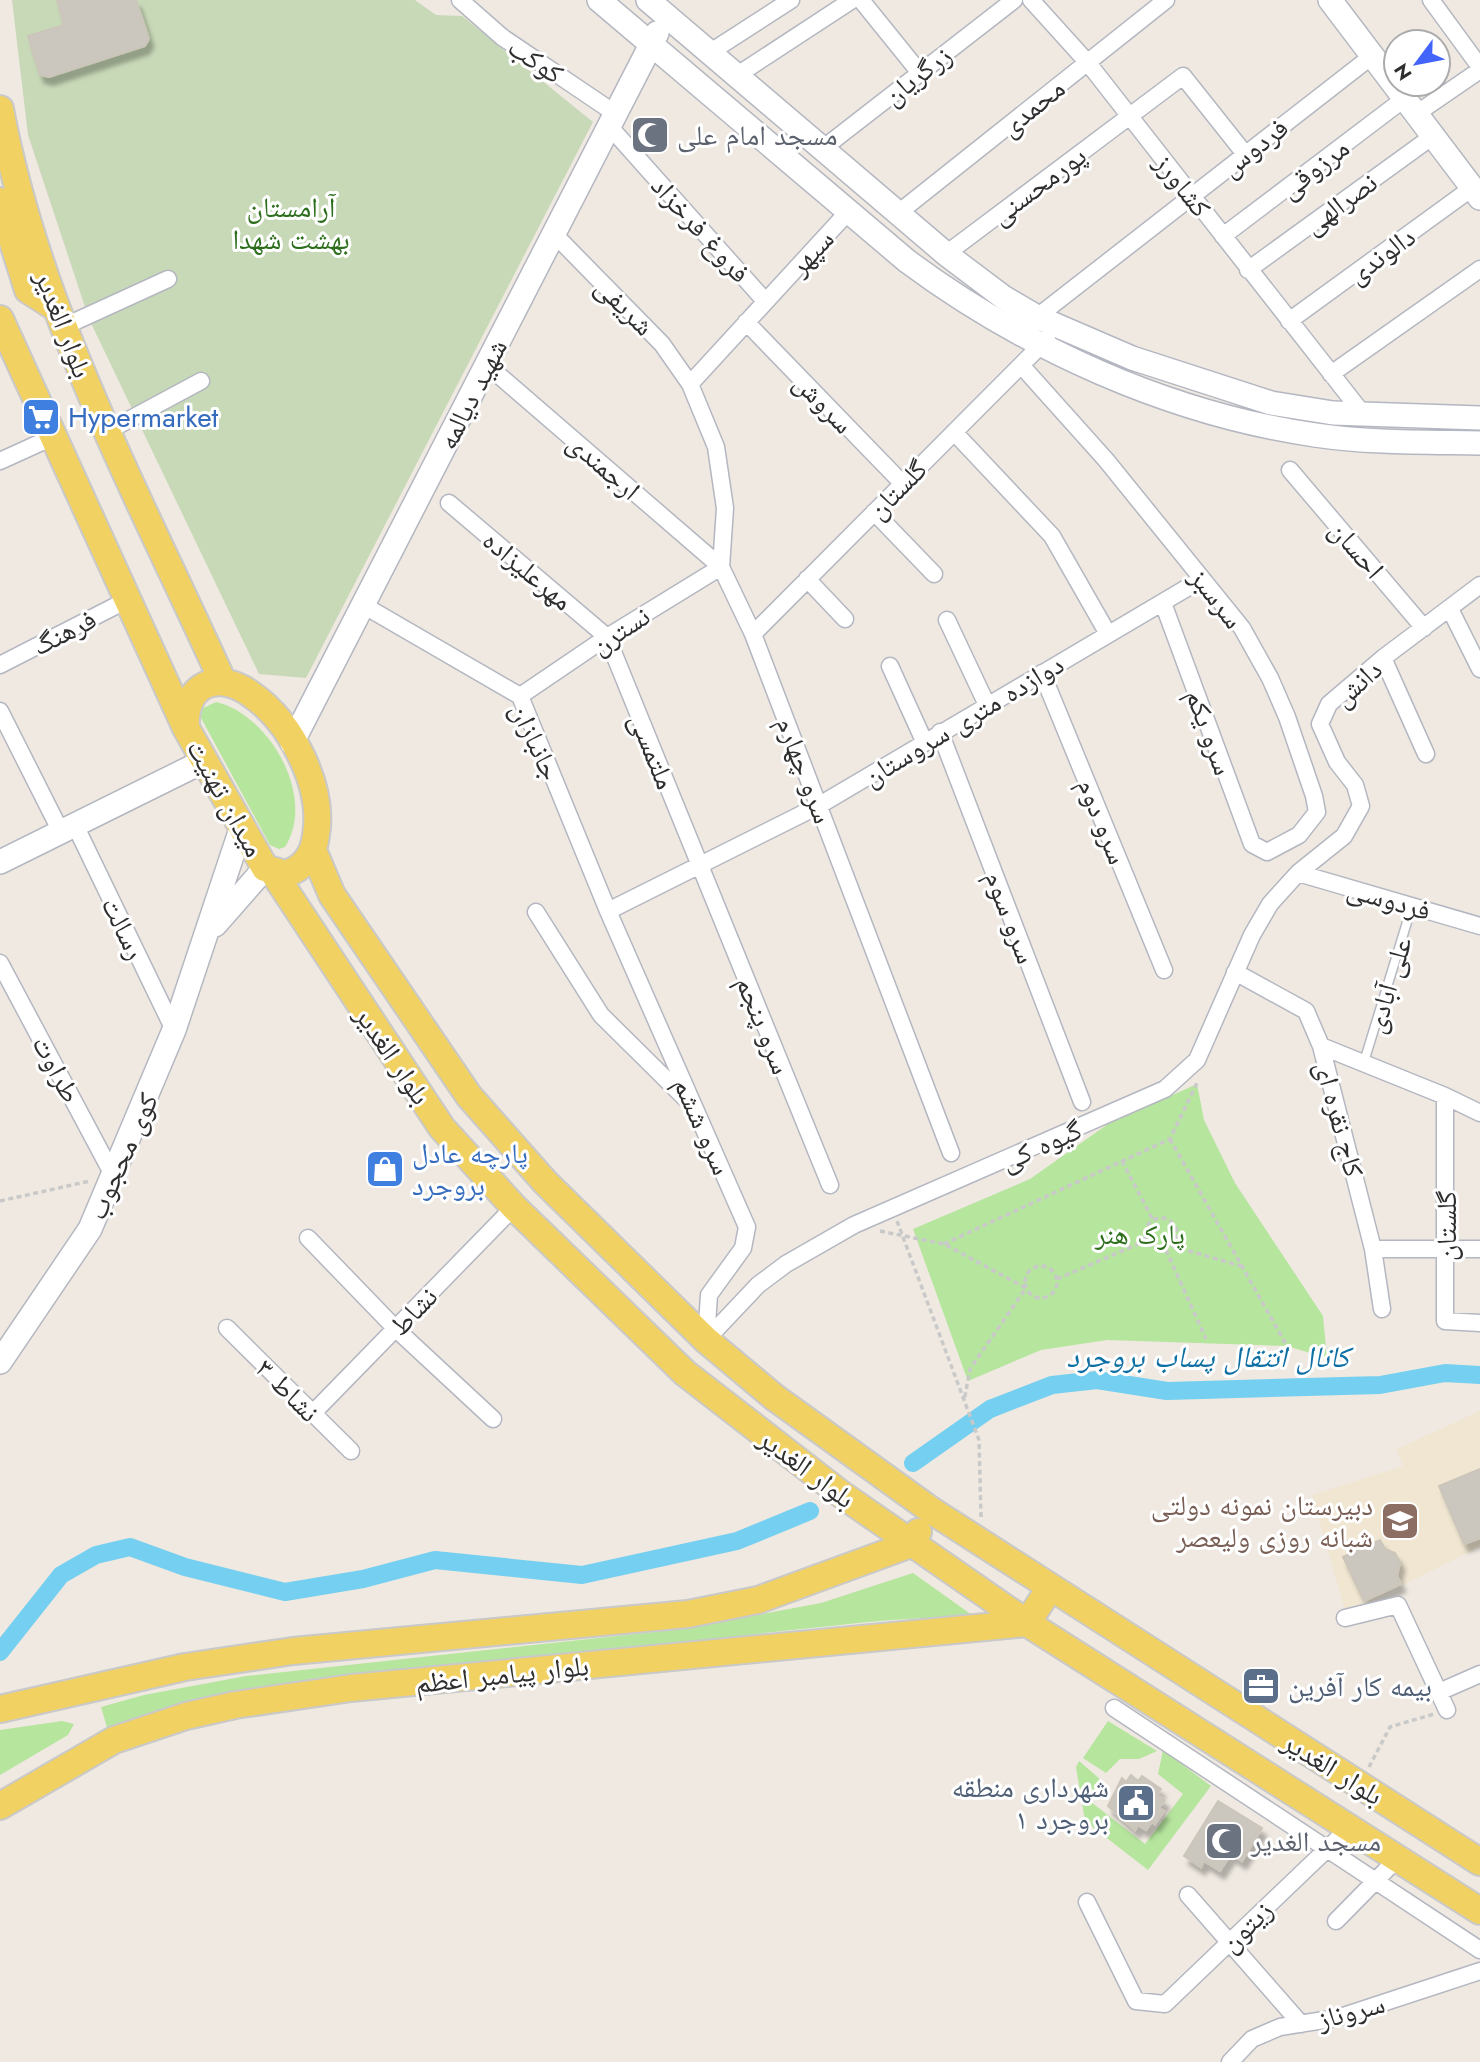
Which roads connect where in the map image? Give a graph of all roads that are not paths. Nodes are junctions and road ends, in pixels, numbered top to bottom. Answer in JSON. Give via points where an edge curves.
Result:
{"nodes":[{"id":1,"x":460,"y":0,"type":"edge"},
{"id":2,"x":599,"y":0,"type":"edge"},
{"id":3,"x":648,"y":0,"type":"edge"},
{"id":4,"x":790,"y":0,"type":"edge"},
{"id":5,"x":852,"y":0,"type":"edge"},
{"id":6,"x":861,"y":0,"type":"edge"},
{"id":7,"x":1014,"y":0,"type":"edge"},
{"id":8,"x":1031,"y":0,"type":"edge"},
{"id":9,"x":1166,"y":0,"type":"edge"},
{"id":10,"x":1330,"y":0,"type":"edge"},
{"id":11,"x":1431,"y":0,"type":"edge"},
{"id":12,"x":669,"y":8,"type":"edge"},
{"id":13,"x":651,"y":45,"type":"junction"},
{"id":14,"x":709,"y":53,"type":"junction"},
{"id":15,"x":1372,"y":56,"type":"junction"},
{"id":16,"x":1088,"y":63,"type":"junction"},
{"id":17,"x":1480,"y":68,"type":"edge"},
{"id":18,"x":920,"y":73,"type":"junction"},
{"id":19,"x":736,"y":76,"type":"junction"},
{"id":20,"x":1410,"y":106,"type":"junction"},
{"id":21,"x":0,"y":109,"type":"edge"},
{"id":22,"x":1129,"y":116,"type":"junction"},
{"id":23,"x":613,"y":120,"type":"junction"},
{"id":24,"x":1433,"y":136,"type":"junction"},
{"id":25,"x":821,"y":150,"type":"junction"},
{"id":26,"x":1245,"y":154,"type":"junction"},
{"id":27,"x":1476,"y":193,"type":"edge"},
{"id":28,"x":1191,"y":196,"type":"junction"},
{"id":29,"x":0,"y":201,"type":"edge"},
{"id":30,"x":847,"y":213,"type":"junction"},
{"id":31,"x":898,"y":214,"type":"junction"},
{"id":32,"x":554,"y":234,"type":"junction"},
{"id":33,"x":1223,"y":236,"type":"junction"},
{"id":34,"x":0,"y":254,"type":"edge"},
{"id":35,"x":946,"y":254,"type":"junction"},
{"id":36,"x":1480,"y":269,"type":"edge"},
{"id":37,"x":1248,"y":270,"type":"junction"},
{"id":38,"x":168,"y":279,"type":"dead end"},
{"id":39,"x":765,"y":301,"type":"junction"},
{"id":40,"x":60,"y":317,"type":"junction"},
{"id":41,"x":1037,"y":317,"type":"junction"},
{"id":42,"x":1289,"y":321,"type":"junction"},
{"id":43,"x":10,"y":322,"type":"edge"},
{"id":44,"x":746,"y":322,"type":"junction"},
{"id":45,"x":1058,"y":327,"type":"junction"},
{"id":46,"x":1041,"y":345,"type":"junction"},
{"id":47,"x":487,"y":365,"type":"junction"},
{"id":48,"x":1021,"y":365,"type":"junction"},
{"id":49,"x":1331,"y":374,"type":"junction"},
{"id":50,"x":201,"y":381,"type":"dead end"},
{"id":51,"x":690,"y":384,"type":"junction"},
{"id":52,"x":1363,"y":414,"type":"junction"},
{"id":53,"x":1480,"y":418,"type":"edge"},
{"id":54,"x":108,"y":431,"type":"junction"},
{"id":55,"x":954,"y":432,"type":"junction"},
{"id":56,"x":55,"y":436,"type":"junction"},
{"id":57,"x":1480,"y":443,"type":"edge"},
{"id":58,"x":0,"y":461,"type":"edge"},
{"id":59,"x":1290,"y":470,"type":"dead end"},
{"id":60,"x":902,"y":484,"type":"junction"},
{"id":61,"x":449,"y":503,"type":"dead end"},
{"id":62,"x":874,"y":513,"type":"junction"},
{"id":63,"x":721,"y":567,"type":"junction"},
{"id":64,"x":934,"y":574,"type":"dead end"},
{"id":65,"x":807,"y":579,"type":"junction"},
{"id":66,"x":1202,"y":579,"type":"junction"},
{"id":67,"x":1480,"y":585,"type":"edge"},
{"id":68,"x":129,"y":599,"type":"junction"},
{"id":69,"x":1163,"y":603,"type":"junction"},
{"id":70,"x":363,"y":605,"type":"junction"},
{"id":71,"x":1450,"y":609,"type":"junction"},
{"id":72,"x":845,"y":619,"type":"dead end"},
{"id":73,"x":947,"y":620,"type":"dead end"},
{"id":74,"x":1424,"y":628,"type":"junction"},
{"id":75,"x":753,"y":634,"type":"junction"},
{"id":76,"x":1108,"y":634,"type":"junction"},
{"id":77,"x":607,"y":637,"type":"junction"},
{"id":78,"x":1383,"y":658,"type":"junction"},
{"id":79,"x":0,"y":665,"type":"edge"},
{"id":80,"x":890,"y":666,"type":"dead end"},
{"id":81,"x":1480,"y":669,"type":"edge"},
{"id":82,"x":1042,"y":673,"type":"junction"},
{"id":83,"x":223,"y":682,"type":"junction"},
{"id":84,"x":520,"y":696,"type":"junction"},
{"id":85,"x":987,"y":705,"type":"junction"},
{"id":86,"x":0,"y":711,"type":"edge"},
{"id":87,"x":1320,"y":724,"type":"junction"},
{"id":88,"x":186,"y":728,"type":"junction"},
{"id":89,"x":940,"y":732,"type":"junction"},
{"id":90,"x":1293,"y":737,"type":"junction"},
{"id":91,"x":924,"y":741,"type":"junction"},
{"id":92,"x":292,"y":743,"type":"junction"},
{"id":93,"x":1426,"y":754,"type":"dead end"},
{"id":94,"x":202,"y":762,"type":"junction"},
{"id":95,"x":818,"y":806,"type":"junction"},
{"id":96,"x":68,"y":828,"type":"junction"},
{"id":97,"x":241,"y":829,"type":"junction"},
{"id":98,"x":313,"y":850,"type":"junction"},
{"id":99,"x":1267,"y":852,"type":"joint"},
{"id":100,"x":0,"y":862,"type":"edge"},
{"id":101,"x":699,"y":864,"type":"junction"},
{"id":102,"x":269,"y":870,"type":"junction"},
{"id":103,"x":1298,"y":873,"type":"junction"},
{"id":104,"x":1412,"y":906,"type":"junction"},
{"id":105,"x":608,"y":911,"type":"junction"},
{"id":106,"x":536,"y":912,"type":"dead end"},
{"id":107,"x":1480,"y":926,"type":"edge"},
{"id":108,"x":208,"y":932,"type":"junction"},
{"id":109,"x":0,"y":963,"type":"edge"},
{"id":110,"x":1164,"y":970,"type":"dead end"},
{"id":111,"x":1235,"y":972,"type":"junction"},
{"id":112,"x":174,"y":1030,"type":"junction"},
{"id":113,"x":1321,"y":1046,"type":"junction"},
{"id":114,"x":1363,"y":1065,"type":"junction"},
{"id":115,"x":1446,"y":1096,"type":"junction"},
{"id":116,"x":1082,"y":1102,"type":"dead end"},
{"id":117,"x":696,"y":1109,"type":"junction"},
{"id":118,"x":1480,"y":1114,"type":"edge"},
{"id":119,"x":951,"y":1153,"type":"dead end"},
{"id":120,"x":113,"y":1175,"type":"junction"},
{"id":121,"x":830,"y":1185,"type":"dead end"},
{"id":122,"x":514,"y":1207,"type":"junction"},
{"id":123,"x":308,"y":1238,"type":"dead end"},
{"id":124,"x":1373,"y":1248,"type":"junction"},
{"id":125,"x":1446,"y":1249,"type":"junction"},
{"id":126,"x":1480,"y":1249,"type":"edge"},
{"id":127,"x":1382,"y":1309,"type":"dead end"},
{"id":128,"x":1480,"y":1323,"type":"edge"},
{"id":129,"x":227,"y":1328,"type":"dead end"},
{"id":130,"x":396,"y":1329,"type":"junction"},
{"id":131,"x":706,"y":1340,"type":"junction"},
{"id":132,"x":0,"y":1362,"type":"edge"},
{"id":133,"x":312,"y":1414,"type":"junction"},
{"id":134,"x":493,"y":1419,"type":"dead end"},
{"id":135,"x":351,"y":1451,"type":"dead end"},
{"id":136,"x":932,"y":1511,"type":"junction"},
{"id":137,"x":911,"y":1544,"type":"junction"},
{"id":138,"x":1050,"y":1588,"type":"junction"},
{"id":139,"x":1345,"y":1619,"type":"dead end"},
{"id":140,"x":1027,"y":1623,"type":"junction"},
{"id":141,"x":1480,"y":1674,"type":"edge"},
{"id":142,"x":1439,"y":1692,"type":"junction"},
{"id":143,"x":1114,"y":1708,"type":"dead end"},
{"id":144,"x":0,"y":1709,"type":"edge"},
{"id":145,"x":1447,"y":1710,"type":"road end"},
{"id":146,"x":51,"y":1774,"type":"junction"},
{"id":147,"x":0,"y":1806,"type":"edge"},
{"id":148,"x":0,"y":1827,"type":"edge"},
{"id":149,"x":1348,"y":1829,"type":"junction"},
{"id":150,"x":1327,"y":1848,"type":"junction"},
{"id":151,"x":1397,"y":1859,"type":"junction"},
{"id":152,"x":1480,"y":1862,"type":"edge"},
{"id":153,"x":1376,"y":1881,"type":"junction"},
{"id":154,"x":1188,"y":1895,"type":"dead end"},
{"id":155,"x":1087,"y":1902,"type":"dead end"},
{"id":156,"x":1480,"y":1911,"type":"edge"},
{"id":157,"x":1336,"y":1921,"type":"dead end"},
{"id":158,"x":1229,"y":1942,"type":"junction"},
{"id":159,"x":1480,"y":1950,"type":"edge"},
{"id":160,"x":1480,"y":1971,"type":"edge"},
{"id":161,"x":1301,"y":2024,"type":"junction"},
{"id":162,"x":1245,"y":2046,"type":"junction"},
{"id":163,"x":1230,"y":2062,"type":"edge"},
{"id":164,"x":1252,"y":2062,"type":"edge"}],
"edges":[{"from":1,"to":23,"type":"street","name":"کوکب"},
{"from":2,"to":13,"type":"main road"},
{"from":3,"to":12,"type":"main road"},
{"from":4,"to":14,"type":"street"},
{"from":5,"to":19,"type":"street"},
{"from":6,"to":18,"type":"street"},
{"from":7,"to":18,"type":"street","name":"زرگریان"},
{"from":8,"to":16,"type":"street","name":"کشاورز"},
{"from":9,"to":16,"type":"street","name":"محمدی"},
{"from":10,"to":15,"type":"main road"},
{"from":11,"to":17,"type":"street"},
{"from":12,"to":13,"type":"main road","name":"شهید دیالمه"},
{"from":12,"to":14,"type":"main road"},
{"from":13,"to":23,"type":"main road","name":"شهید دیالمه"},
{"from":13,"to":30,"type":"main road"},
{"from":14,"to":19,"type":"main road"},
{"from":15,"to":20,"type":"main road"},
{"from":15,"to":26,"type":"street","name":"فردوس"},
{"from":16,"to":22,"type":"street","name":"کشاورز"},
{"from":16,"to":31,"type":"street","name":"محمدی"},
{"from":17,"to":20,"type":"street","name":"مرزوقی"},
{"from":18,"to":25,"type":"street","name":"زرگریان"},
{"from":19,"to":25,"type":"main road"},
{"from":20,"to":24,"type":"main road"},
{"from":20,"to":33,"type":"street","name":"مرزوقی"},
{"from":21,"to":40,"type":"main road","name":"بلوار الغدیر","via":[[21,203]]},
{"from":22,"to":26,"type":"street","via":[[1183,76]]},
{"from":22,"to":28,"type":"street","name":"کشاورز"},
{"from":22,"to":35,"type":"street","name":"پورمحسنی"},
{"from":23,"to":32,"type":"main road","name":"شهید دیالمه"},
{"from":23,"to":39,"type":"street","name":"فروغ فرخزاد"},
{"from":24,"to":27,"type":"main road"},
{"from":24,"to":37,"type":"street","name":"نصرالهی"},
{"from":25,"to":31,"type":"main road"},
{"from":26,"to":28,"type":"street","name":"فردوس"},
{"from":27,"to":42,"type":"street","name":"دالوندی"},
{"from":28,"to":33,"type":"street","name":"کشاورز"},
{"from":28,"to":41,"type":"street","name":"فردوس"},
{"from":29,"to":43,"type":"main road"},
{"from":30,"to":39,"type":"street","name":"سپهر"},
{"from":30,"to":46,"type":"main road","via":[[952,295]]},
{"from":31,"to":35,"type":"main road"},
{"from":32,"to":47,"type":"main road","name":"شهید دیالمه"},
{"from":32,"to":51,"type":"street","name":"شریفی","via":[[662,344]]},
{"from":33,"to":37,"type":"street","name":"کشاورز"},
{"from":34,"to":43,"type":"main road"},
{"from":35,"to":41,"type":"main road"},
{"from":36,"to":49,"type":"street"},
{"from":37,"to":42,"type":"street","name":"کشاورز"},
{"from":38,"to":40,"type":"street"},
{"from":39,"to":44,"type":"street","name":"سپهر"},
{"from":40,"to":43,"type":"main road"},
{"from":40,"to":54,"type":"main road","name":"بلوار الغدیر"},
{"from":41,"to":45,"type":"main road"},
{"from":42,"to":49,"type":"street","name":"کشاورز"},
{"from":43,"to":56,"type":"main road","name":"بلوار الغدیر"},
{"from":44,"to":51,"type":"street","name":"سپهر"},
{"from":44,"to":60,"type":"street","name":"سروش"},
{"from":45,"to":46,"type":"street","name":"گلستان"},
{"from":45,"to":52,"type":"main road","via":[[1172,372],[1271,402],[1305,410]]},
{"from":46,"to":48,"type":"street","name":"گلستان"},
{"from":46,"to":57,"type":"main road","via":[[1173,399],[1285,430],[1360,439]]},
{"from":47,"to":63,"type":"street","name":"ارجمندی"},
{"from":47,"to":70,"type":"main road","name":"شهید دیالمه"},
{"from":48,"to":55,"type":"street","name":"گلستان"},
{"from":48,"to":66,"type":"street","name":"سرسبز","via":[[1106,460]]},
{"from":49,"to":52,"type":"street","name":"کشاورز"},
{"from":50,"to":54,"type":"street"},
{"from":51,"to":63,"type":"street","name":"سرو چهارم","via":[[716,447],[725,508]]},
{"from":52,"to":53,"type":"main road"},
{"from":54,"to":83,"type":"main road","name":"بلوار الغدیر"},
{"from":55,"to":60,"type":"street","name":"گلستان"},
{"from":55,"to":76,"type":"street","via":[[1052,536]]},
{"from":56,"to":58,"type":"street"},
{"from":56,"to":68,"type":"main road","name":"بلوار الغدیر"},
{"from":59,"to":74,"type":"street","name":"احسان"},
{"from":60,"to":62,"type":"street","name":"گلستان"},
{"from":61,"to":77,"type":"street","name":"مهرعلیزاده"},
{"from":62,"to":64,"type":"street"},
{"from":62,"to":65,"type":"street","name":"گلستان"},
{"from":63,"to":75,"type":"street","name":"سرو چهارم"},
{"from":63,"to":77,"type":"street","name":"نسترن"},
{"from":65,"to":72,"type":"street"},
{"from":65,"to":75,"type":"street","name":"گلستان"},
{"from":66,"to":69,"type":"street","name":"دوازده متری سروستان"},
{"from":66,"to":90,"type":"street","name":"سرسبز","via":[[1242,628],[1270,678]]},
{"from":67,"to":71,"type":"street","name":"دانش"},
{"from":68,"to":79,"type":"street","name":"فرهنگ"},
{"from":68,"to":88,"type":"main road","name":"بلوار الغدیر"},
{"from":69,"to":76,"type":"street","name":"دوازده متری سروستان"},
{"from":69,"to":99,"type":"street","name":"سرو یکم","via":[[1252,844]]},
{"from":70,"to":84,"type":"street","name":"جانبازان"},
{"from":70,"to":92,"type":"main road","name":"شهید دیالمه"},
{"from":71,"to":74,"type":"street","name":"دانش"},
{"from":71,"to":81,"type":"street"},
{"from":73,"to":85,"type":"street"},
{"from":74,"to":78,"type":"street","name":"دانش"},
{"from":75,"to":95,"type":"street","name":"سرو چهارم"},
{"from":76,"to":82,"type":"street","name":"دوازده متری سروستان"},
{"from":77,"to":84,"type":"street","name":"نسترن"},
{"from":77,"to":101,"type":"street","name":"ملتمسی"},
{"from":78,"to":87,"type":"street","name":"دانش","via":[[1329,704]]},
{"from":78,"to":93,"type":"street"},
{"from":80,"to":91,"type":"street"},
{"from":82,"to":85,"type":"street","name":"دوازده متری سروستان"},
{"from":82,"to":110,"type":"street","name":"سرو دوم"},
{"from":83,"to":88,"type":"main road","name":"میدان تهنیت","via":[[206,685],[191,696]]},
{"from":83,"to":92,"type":"main road","name":"میدان تهنیت","via":[[260,701]]},
{"from":84,"to":105,"type":"street","name":"جانبازان"},
{"from":85,"to":89,"type":"street","name":"دوازده متری سروستان"},
{"from":86,"to":96,"type":"street","name":"رسالت"},
{"from":87,"to":90,"type":"street"},
{"from":87,"to":103,"type":"street","name":"دانش","via":[[1337,762],[1355,785],[1361,806],[1345,836]]},
{"from":88,"to":94,"type":"main road","name":"میدان تهنیت"},
{"from":89,"to":91,"type":"street","name":"دوازده متری سروستان"},
{"from":89,"to":116,"type":"street","name":"سرو سوم"},
{"from":90,"to":99,"type":"street","name":"سرسبز","via":[[1317,812],[1299,835]]},
{"from":91,"to":95,"type":"street","name":"دوازده متری سروستان"},
{"from":92,"to":98,"type":"main road","name":"میدان تهنیت","via":[[314,791],[317,830]]},
{"from":94,"to":96,"type":"main road"},
{"from":94,"to":97,"type":"main road","name":"میدان تهنیت"},
{"from":95,"to":101,"type":"street","name":"دوازده متری سروستان"},
{"from":95,"to":119,"type":"street","name":"سرو چهارم"},
{"from":96,"to":100,"type":"main road"},
{"from":96,"to":112,"type":"street","name":"رسالت"},
{"from":97,"to":102,"type":"main road","name":"میدان تهنیت"},
{"from":97,"to":108,"type":"main road","name":"کوی محجوب"},
{"from":98,"to":102,"type":"main road","name":"میدان تهنیت","via":[[291,872]]},
{"from":98,"to":131,"type":"main road","name":"بلوار الغدیر","via":[[332,895],[468,1096],[545,1182]]},
{"from":101,"to":105,"type":"street","name":"دوازده متری سروستان"},
{"from":101,"to":121,"type":"street","name":"سرو پنجم"},
{"from":102,"to":108,"type":"main road"},
{"from":102,"to":122,"type":"main road","name":"بلوار الغدیر","via":[[442,1128]]},
{"from":103,"to":104,"type":"street","name":"فردوسی"},
{"from":103,"to":111,"type":"street","name":"گیوه کی","via":[[1270,904]]},
{"from":104,"to":107,"type":"street","name":"فردوسی"},
{"from":104,"to":114,"type":"lane","name":"علی آبادی"},
{"from":105,"to":117,"type":"street","name":"سرو ششم"},
{"from":106,"to":117,"type":"street","via":[[601,1015]]},
{"from":108,"to":112,"type":"main road","name":"کوی محجوب"},
{"from":109,"to":120,"type":"street","name":"طراوت"},
{"from":111,"to":113,"type":"street","name":"کاج نقره ای","via":[[1306,1011]]},
{"from":111,"to":131,"type":"street","name":"گیوه کی","via":[[1197,1060],[1165,1089],[854,1225],[758,1285]]},
{"from":112,"to":120,"type":"main road","name":"کوی محجوب"},
{"from":113,"to":114,"type":"street"},
{"from":113,"to":124,"type":"street","name":"کاج نقره ای"},
{"from":114,"to":115,"type":"street"},
{"from":115,"to":118,"type":"street"},
{"from":115,"to":125,"type":"street","name":"گلستان"},
{"from":117,"to":131,"type":"street","name":"سرو ششم","via":[[747,1227],[743,1248],[709,1295]]},
{"from":120,"to":132,"type":"main road","name":"کوی محجوب","via":[[90,1229]]},
{"from":122,"to":130,"type":"street","name":"نشاط"},
{"from":122,"to":137,"type":"main road","name":"بلوار الغدیر","via":[[685,1373]]},
{"from":123,"to":130,"type":"street"},
{"from":124,"to":125,"type":"street"},
{"from":124,"to":127,"type":"street","name":"کاج نقره ای"},
{"from":125,"to":126,"type":"street"},
{"from":125,"to":128,"type":"street","name":"گلستان","via":[[1445,1321]]},
{"from":129,"to":133,"type":"street","name":"نشاط ۳"},
{"from":130,"to":133,"type":"street","name":"نشاط"},
{"from":130,"to":134,"type":"street"},
{"from":131,"to":136,"type":"main road","name":"بلوار الغدیر","via":[[774,1397]]},
{"from":133,"to":135,"type":"street","name":"نشاط ۳"},
{"from":136,"to":137,"type":"main road"},
{"from":136,"to":138,"type":"main road","name":"بلوار الغدیر"},
{"from":137,"to":140,"type":"main road","name":"بلوار الغدیر"},
{"from":137,"to":144,"type":"main road","name":"بلوار پیامبر اعظم","via":[[758,1600],[688,1614],[280,1653],[184,1667]]},
{"from":138,"to":140,"type":"main road"},
{"from":138,"to":152,"type":"main road","name":"بلوار الغدیر"},
{"from":139,"to":142,"type":"street","via":[[1398,1605]]},
{"from":140,"to":146,"type":"main road","name":"بلوار پیامبر اعظم","via":[[278,1698],[154,1725],[114,1740]]},
{"from":140,"to":149,"type":"main road","name":"بلوار الغدیر"},
{"from":141,"to":142,"type":"street"},
{"from":142,"to":145,"type":"street"},
{"from":143,"to":150,"type":"street"},
{"from":146,"to":147,"type":"main road","name":"بلوار پیامبر اعظم"},
{"from":146,"to":148,"type":"main road"},
{"from":149,"to":150,"type":"street","name":"زیتون"},
{"from":149,"to":151,"type":"main road","name":"بلوار الغدیر"},
{"from":150,"to":153,"type":"street"},
{"from":150,"to":158,"type":"street","name":"زیتون"},
{"from":151,"to":153,"type":"street"},
{"from":151,"to":156,"type":"main road","name":"بلوار الغدیر"},
{"from":153,"to":157,"type":"street"},
{"from":153,"to":159,"type":"street"},
{"from":154,"to":158,"type":"street"},
{"from":155,"to":158,"type":"street","name":"زیتون","via":[[1136,2001],[1165,2004]]},
{"from":158,"to":161,"type":"street"},
{"from":160,"to":161,"type":"street","name":"سروناز","via":[[1337,2018]]},
{"from":161,"to":162,"type":"street","name":"سروناز","via":[[1280,2027]]},
{"from":162,"to":163,"type":"street","name":"سروناز"},
{"from":162,"to":164,"type":"street"}]}
